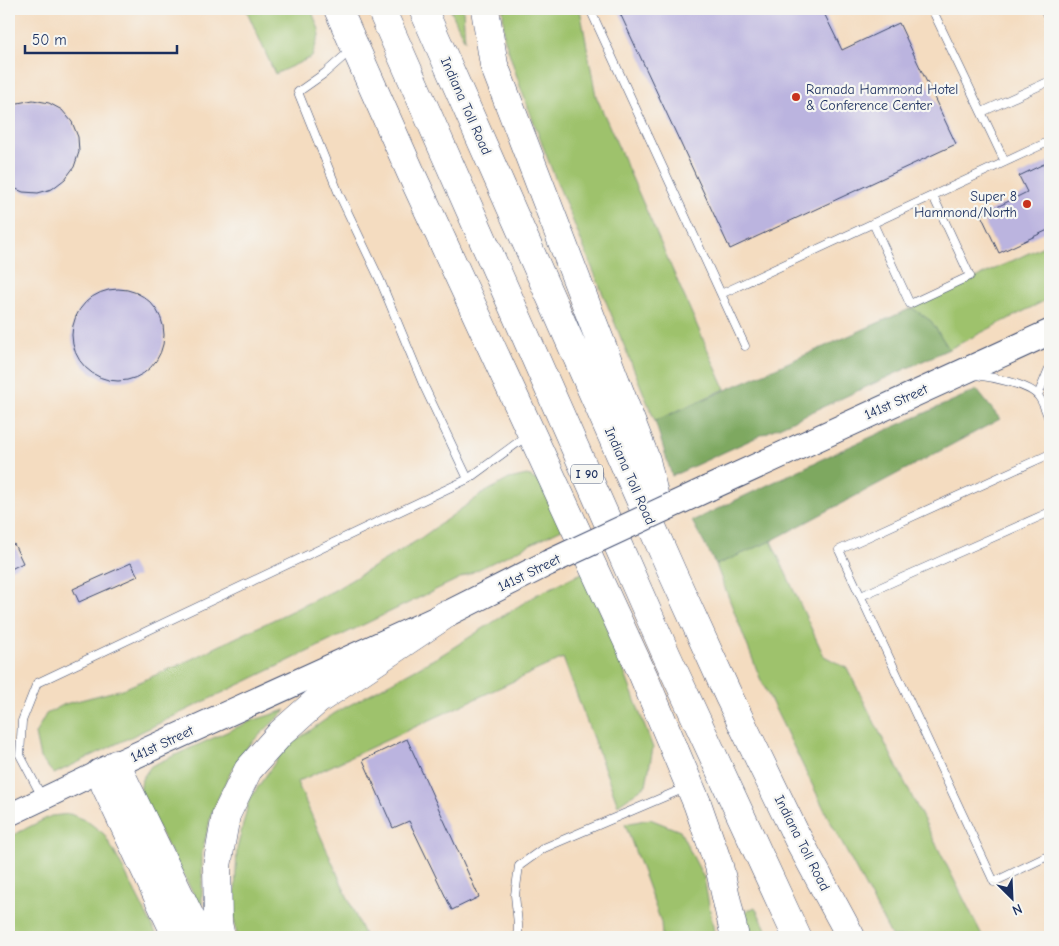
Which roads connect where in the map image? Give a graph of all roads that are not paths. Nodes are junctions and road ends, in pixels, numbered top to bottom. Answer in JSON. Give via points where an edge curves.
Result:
{"nodes":[{"id":1,"x":338,"y":9,"type":"edge"},
{"id":2,"x":381,"y":9,"type":"edge"},
{"id":3,"x":423,"y":9,"type":"edge"},
{"id":4,"x":485,"y":9,"type":"edge"},
{"id":5,"x":590,"y":9,"type":"edge"},
{"id":6,"x":932,"y":9,"type":"edge"},
{"id":7,"x":1044,"y":9,"type":"edge"},
{"id":8,"x":1050,"y":23,"type":"edge"},
{"id":9,"x":355,"y":47,"type":"junction"},
{"id":10,"x":1050,"y":81,"type":"edge"},
{"id":11,"x":982,"y":112,"type":"junction"},
{"id":12,"x":1050,"y":141,"type":"edge"},
{"id":13,"x":1005,"y":162,"type":"junction"},
{"id":14,"x":933,"y":196,"type":"junction"},
{"id":15,"x":873,"y":223,"type":"junction"},
{"id":16,"x":721,"y":294,"type":"junction"},
{"id":17,"x":1050,"y":332,"type":"edge"},
{"id":18,"x":745,"y":346,"type":"dead end"},
{"id":19,"x":1050,"y":366,"type":"edge"},
{"id":20,"x":964,"y":372,"type":"junction"},
{"id":21,"x":1038,"y":395,"type":"junction"},
{"id":22,"x":1050,"y":422,"type":"edge"},
{"id":23,"x":531,"y":433,"type":"junction"},
{"id":24,"x":1050,"y":454,"type":"edge"},
{"id":25,"x":468,"y":479,"type":"junction"},
{"id":26,"x":1050,"y":512,"type":"edge"},
{"id":27,"x":672,"y":572,"type":"junction"},
{"id":28,"x":861,"y":596,"type":"junction"},
{"id":29,"x":445,"y":615,"type":"junction"},
{"id":30,"x":108,"y":768,"type":"junction"},
{"id":31,"x":689,"y":786,"type":"junction"},
{"id":32,"x":43,"y":799,"type":"junction"},
{"id":33,"x":9,"y":815,"type":"edge"},
{"id":34,"x":1050,"y":855,"type":"edge"},
{"id":35,"x":177,"y":937,"type":"edge"},
{"id":36,"x":200,"y":937,"type":"edge"},
{"id":37,"x":221,"y":937,"type":"edge"},
{"id":38,"x":518,"y":937,"type":"edge"},
{"id":39,"x":735,"y":937,"type":"edge"},
{"id":40,"x":797,"y":937,"type":"edge"},
{"id":41,"x":851,"y":937,"type":"edge"}],
"edges":[{"from":1,"to":9,"type":"highway"},
{"from":2,"to":40,"type":"highway","number":"I 90","via":[[667,656]]},
{"from":3,"to":27,"type":"highway","name":"Indiana Toll Road","number":"I 90"},
{"from":4,"to":27,"type":"highway","via":[[494,64],[646,460]]},
{"from":5,"to":16,"type":"lane"},
{"from":6,"to":11,"type":"lane"},
{"from":7,"to":8,"type":"lane"},
{"from":9,"to":23,"type":"highway"},
{"from":9,"to":25,"type":"lane","via":[[298,92],[339,194]]},
{"from":10,"to":11,"type":"lane"},
{"from":11,"to":13,"type":"lane"},
{"from":12,"to":13,"type":"lane"},
{"from":13,"to":14,"type":"lane"},
{"from":14,"to":15,"type":"lane"},
{"from":14,"to":15,"type":"lane","via":[[970,276],[910,304]]},
{"from":15,"to":16,"type":"lane"},
{"from":16,"to":18,"type":"lane"},
{"from":17,"to":20,"type":"main road","name":"141st Street"},
{"from":19,"to":21,"type":"lane"},
{"from":20,"to":21,"type":"lane","via":[[998,378]]},
{"from":20,"to":29,"type":"main road","name":"141st Street","bridge":true,"via":[[548,563]]},
{"from":21,"to":22,"type":"lane"},
{"from":23,"to":25,"type":"lane"},
{"from":23,"to":31,"type":"highway","via":[[643,675]]},
{"from":24,"to":28,"type":"lane","via":[[839,550]]},
{"from":25,"to":32,"type":"lane","via":[[37,683],[22,720],[20,755]]},
{"from":26,"to":28,"type":"lane"},
{"from":27,"to":41,"type":"highway","name":"Indiana Toll Road","number":"I 90","via":[[793,829]]},
{"from":28,"to":34,"type":"lane","via":[[994,882]]},
{"from":29,"to":30,"type":"main road","name":"141st Street"},
{"from":29,"to":37,"type":"highway","via":[[318,700],[281,733],[248,770],[226,815],[217,866]]},
{"from":30,"to":32,"type":"street","name":"141st Street"},
{"from":30,"to":35,"type":"highway"},
{"from":30,"to":36,"type":"highway"},
{"from":31,"to":38,"type":"lane","via":[[544,848],[519,866],[515,895]]},
{"from":31,"to":39,"type":"highway","via":[[719,866]]},
{"from":32,"to":33,"type":"street","name":"141st Street"}]}
